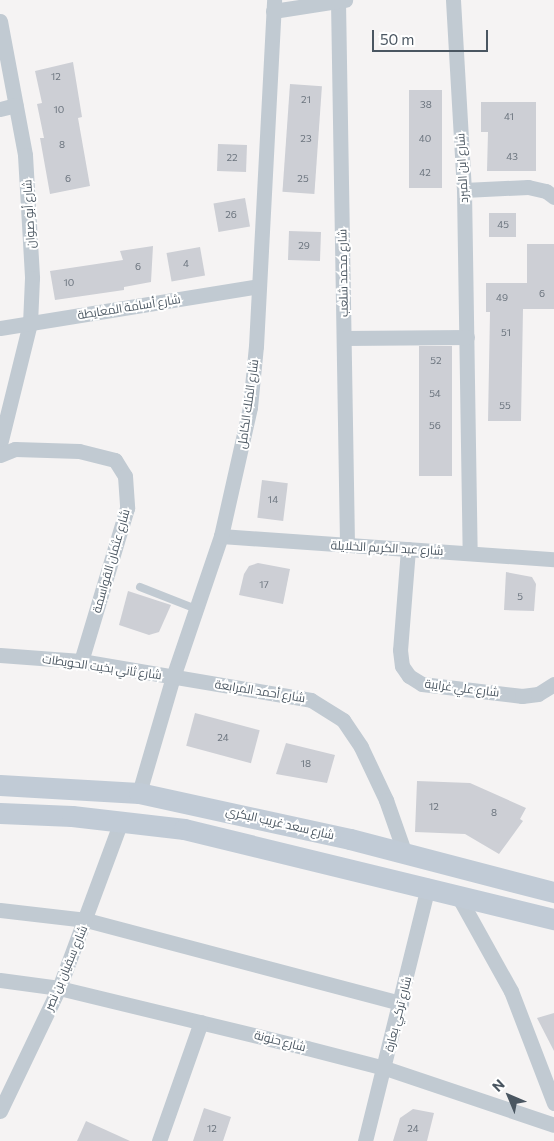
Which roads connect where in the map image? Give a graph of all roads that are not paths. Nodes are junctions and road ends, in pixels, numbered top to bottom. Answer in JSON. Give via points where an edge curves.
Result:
{"nodes":[{"id":1,"x":341,"y":0,"type":"edge"},
{"id":2,"x":453,"y":0,"type":"edge"},
{"id":3,"x":273,"y":6,"type":"edge"},
{"id":4,"x":0,"y":22,"type":"edge"},
{"id":5,"x":16,"y":105,"type":"junction"},
{"id":6,"x":0,"y":109,"type":"edge"},
{"id":7,"x":464,"y":190,"type":"junction"},
{"id":8,"x":554,"y":197,"type":"edge"},
{"id":9,"x":259,"y":286,"type":"junction"},
{"id":10,"x":30,"y":323,"type":"junction"},
{"id":11,"x":0,"y":328,"type":"edge"},
{"id":12,"x":467,"y":337,"type":"junction"},
{"id":13,"x":344,"y":338,"type":"junction"},
{"id":14,"x":0,"y":444,"type":"edge"},
{"id":15,"x":0,"y":455,"type":"edge"},
{"id":16,"x":221,"y":536,"type":"junction"},
{"id":17,"x":347,"y":545,"type":"junction"},
{"id":18,"x":408,"y":549,"type":"junction"},
{"id":19,"x":470,"y":553,"type":"junction"},
{"id":20,"x":554,"y":559,"type":"edge"},
{"id":21,"x":140,"y":587,"type":"dead end"},
{"id":22,"x":196,"y":609,"type":"junction"},
{"id":23,"x":0,"y":655,"type":"edge"},
{"id":24,"x":81,"y":662,"type":"junction"},
{"id":25,"x":173,"y":677,"type":"junction"},
{"id":26,"x":554,"y":684,"type":"edge"},
{"id":27,"x":0,"y":785,"type":"edge"},
{"id":28,"x":139,"y":792,"type":"junction"},
{"id":29,"x":0,"y":813,"type":"edge"},
{"id":30,"x":121,"y":821,"type":"junction"},
{"id":31,"x":405,"y":854,"type":"junction"},
{"id":32,"x":428,"y":886,"type":"junction"},
{"id":33,"x":554,"y":892,"type":"edge"},
{"id":34,"x":457,"y":894,"type":"junction"},
{"id":35,"x":0,"y":910,"type":"edge"},
{"id":36,"x":554,"y":919,"type":"edge"},
{"id":37,"x":86,"y":920,"type":"junction"},
{"id":38,"x":0,"y":980,"type":"edge"},
{"id":39,"x":59,"y":988,"type":"junction"},
{"id":40,"x":401,"y":1003,"type":"junction"},
{"id":41,"x":201,"y":1022,"type":"junction"},
{"id":42,"x":385,"y":1068,"type":"junction"},
{"id":43,"x":554,"y":1103,"type":"edge"},
{"id":44,"x":0,"y":1111,"type":"edge"},
{"id":45,"x":554,"y":1125,"type":"edge"},
{"id":46,"x":159,"y":1141,"type":"edge"},
{"id":47,"x":365,"y":1141,"type":"edge"}],
"edges":[{"from":1,"to":3,"type":"street"},
{"from":1,"to":13,"type":"street","name":"شارع محمد شلعب"},
{"from":2,"to":7,"type":"street","name":"شارع ابن المبرد"},
{"from":3,"to":9,"type":"street","name":"شارع الملك الكامل"},
{"from":4,"to":5,"type":"street","name":"شارع أبو صوان"},
{"from":5,"to":6,"type":"street"},
{"from":5,"to":10,"type":"street","name":"شارع أبو صوان","via":[[30,214]]},
{"from":7,"to":8,"type":"street","via":[[528,186]]},
{"from":7,"to":12,"type":"street","name":"شارع ابن المبرد"},
{"from":9,"to":10,"type":"street","name":"شارع أسامة المعايطة"},
{"from":9,"to":16,"type":"street","name":"شارع الملك الكامل","via":[[250,407]]},
{"from":10,"to":11,"type":"street","name":"شارع أسامة المعايطة"},
{"from":10,"to":14,"type":"street","name":"شارع أبو صوان"},
{"from":12,"to":13,"type":"street"},
{"from":12,"to":19,"type":"street","name":"شارع ابن المبرد"},
{"from":13,"to":17,"type":"street","name":"شارع محمد شلعب"},
{"from":15,"to":24,"type":"street","name":"شارع عثمان القواسمة","via":[[14,450],[79,450],[114,460],[125,476],[127,508]]},
{"from":16,"to":17,"type":"street","name":"شارع عبد الكريم الخلايلة"},
{"from":16,"to":22,"type":"street","name":"شارع الملك الكامل"},
{"from":17,"to":18,"type":"street","name":"شارع عبد الكريم الخلايلة"},
{"from":18,"to":19,"type":"street","name":"شارع عبد الكريم الخلايلة"},
{"from":18,"to":26,"type":"street","name":"شارع علي غرايبة","via":[[400,650],[402,666],[409,676],[422,684],[522,696],[538,694]]},
{"from":19,"to":20,"type":"street","name":"شارع عبد الكريم الخلايلة"},
{"from":21,"to":22,"type":"lane"},
{"from":22,"to":25,"type":"street","name":"شارع الملك الكامل"},
{"from":23,"to":24,"type":"street","name":"شارع ثاني بخيت الحويطات"},
{"from":24,"to":25,"type":"street","name":"شارع ثاني بخيت الحويطات"},
{"from":25,"to":28,"type":"street","name":"شارع الملك الكامل"},
{"from":25,"to":31,"type":"street","name":"شارع أحمد المرابعة","via":[[311,700],[329,709],[343,720],[361,747],[386,800]]},
{"from":27,"to":28,"type":"street","name":"شارع سعد غريب البكري"},
{"from":28,"to":31,"type":"street","name":"شارع سعد غريب البكري"},
{"from":29,"to":30,"type":"street"},
{"from":30,"to":32,"type":"street","via":[[232,840]]},
{"from":30,"to":37,"type":"street","name":"شارع سفيان بن نصر"},
{"from":31,"to":33,"type":"street","name":"شارع سعد غريب البكري"},
{"from":32,"to":34,"type":"street"},
{"from":32,"to":40,"type":"street","name":"شارع تركي بعارة"},
{"from":34,"to":36,"type":"street"},
{"from":34,"to":43,"type":"street","via":[[511,991]]},
{"from":35,"to":37,"type":"street"},
{"from":37,"to":39,"type":"street","name":"شارع سفيان بن نصر"},
{"from":37,"to":40,"type":"street"},
{"from":38,"to":39,"type":"street","name":"شارع حنونة"},
{"from":39,"to":41,"type":"street","name":"شارع حنونة"},
{"from":39,"to":44,"type":"street","name":"شارع سفيان بن نصر"},
{"from":40,"to":42,"type":"street","name":"شارع تركي بعارة"},
{"from":41,"to":42,"type":"street","name":"شارع حنونة"},
{"from":41,"to":46,"type":"street"},
{"from":42,"to":45,"type":"street","name":"شارع حنونة"},
{"from":42,"to":47,"type":"street","name":"شارع تركي بعارة"}]}
